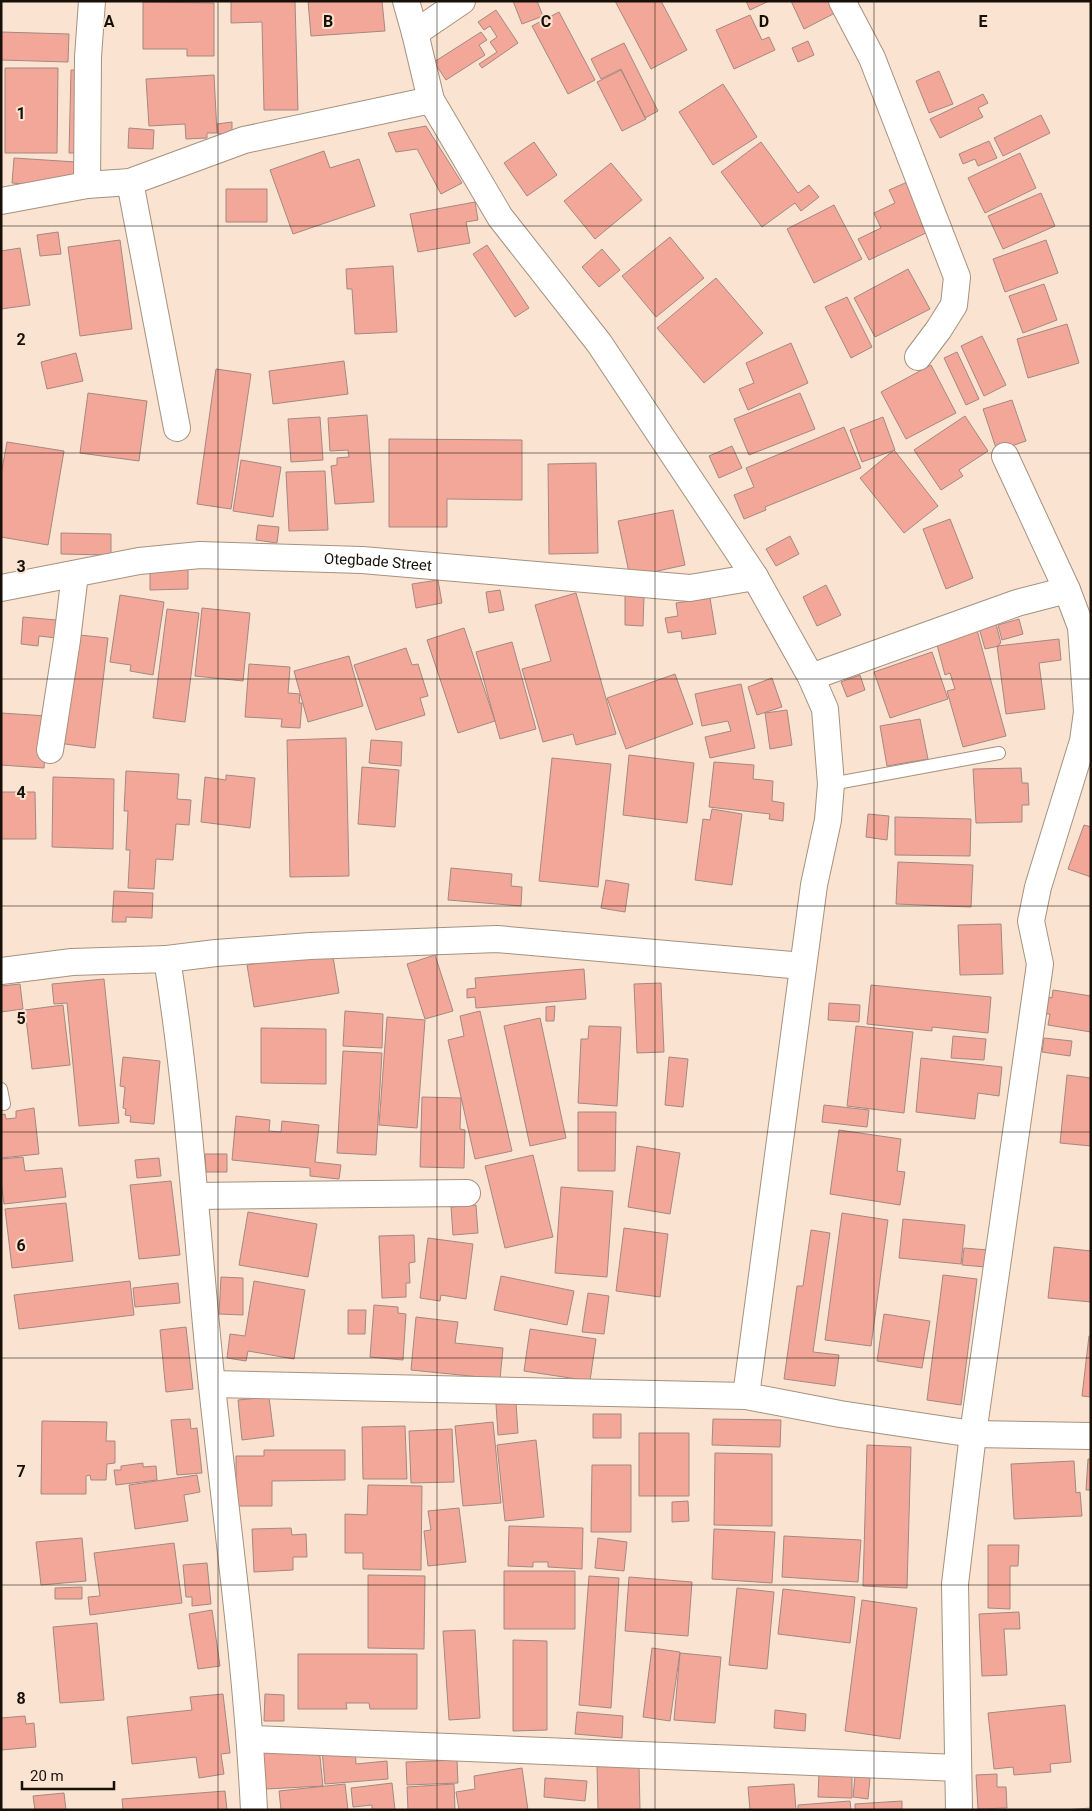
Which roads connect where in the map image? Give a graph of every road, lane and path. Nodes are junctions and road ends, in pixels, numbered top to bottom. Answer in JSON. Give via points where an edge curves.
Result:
{"nodes":[{"id":1,"x":92,"y":1,"type":"edge"},
{"id":2,"x":406,"y":1,"type":"edge"},
{"id":3,"x":462,"y":1,"type":"edge"},
{"id":4,"x":842,"y":1,"type":"edge"},
{"id":5,"x":415,"y":33,"type":"junction"},
{"id":6,"x":431,"y":100,"type":"junction"},
{"id":7,"x":130,"y":182,"type":"junction"},
{"id":8,"x":87,"y":185,"type":"junction"},
{"id":9,"x":1,"y":201,"type":"edge"},
{"id":10,"x":918,"y":357,"type":"dead end"},
{"id":11,"x":177,"y":428,"type":"dead end"},
{"id":12,"x":1005,"y":456,"type":"dead end"},
{"id":13,"x":75,"y":574,"type":"junction"},
{"id":14,"x":755,"y":577,"type":"junction"},
{"id":15,"x":1,"y":588,"type":"edge"},
{"id":16,"x":1067,"y":590,"type":"junction"},
{"id":17,"x":811,"y":676,"type":"junction"},
{"id":18,"x":50,"y":750,"type":"dead end"},
{"id":19,"x":998,"y":753,"type":"dead end"},
{"id":20,"x":831,"y":784,"type":"junction"},
{"id":21,"x":167,"y":959,"type":"junction"},
{"id":22,"x":804,"y":966,"type":"junction"},
{"id":23,"x":1,"y":971,"type":"edge"},
{"id":24,"x":1,"y":1089,"type":"edge"},
{"id":25,"x":4,"y":1104,"type":"dead end"},
{"id":26,"x":467,"y":1193,"type":"dead end"},
{"id":27,"x":195,"y":1196,"type":"junction"},
{"id":28,"x":212,"y":1384,"type":"junction"},
{"id":29,"x":746,"y":1396,"type":"junction"},
{"id":30,"x":973,"y":1434,"type":"junction"},
{"id":31,"x":1091,"y":1436,"type":"edge"},
{"id":32,"x":251,"y":1739,"type":"junction"},
{"id":33,"x":958,"y":1768,"type":"junction"},
{"id":34,"x":254,"y":1810,"type":"edge"},
{"id":35,"x":959,"y":1810,"type":"edge"}],
"edges":[{"from":1,"to":8,"type":"street"},
{"from":2,"to":5,"type":"street"},
{"from":3,"to":5,"type":"street"},
{"from":4,"to":10,"type":"street","via":[[872,58],[957,277],[954,304]]},
{"from":5,"to":6,"type":"street"},
{"from":6,"to":7,"type":"street","via":[[244,140]]},
{"from":6,"to":14,"type":"street","via":[[500,217],[599,343]]},
{"from":7,"to":8,"type":"street"},
{"from":7,"to":11,"type":"street"},
{"from":8,"to":9,"type":"street"},
{"from":12,"to":16,"type":"street"},
{"from":13,"to":14,"type":"street","name":"Otegbade Street","via":[[139,561],[200,555],[362,560],[690,588]]},
{"from":13,"to":15,"type":"street","name":"Otegbade Street"},
{"from":13,"to":18,"type":"street"},
{"from":14,"to":17,"type":"street"},
{"from":16,"to":17,"type":"street","via":[[1018,603]]},
{"from":16,"to":30,"type":"street","via":[[1081,627],[1087,712],[1031,921],[1040,964]]},
{"from":17,"to":20,"type":"street","via":[[825,709]]},
{"from":19,"to":20,"type":"lane"},
{"from":20,"to":22,"type":"street"},
{"from":21,"to":22,"type":"street","via":[[310,946],[497,939]]},
{"from":21,"to":23,"type":"street","via":[[72,962]]},
{"from":21,"to":27,"type":"street","via":[[178,1030]]},
{"from":22,"to":29,"type":"street"},
{"from":24,"to":25,"type":"lane"},
{"from":26,"to":27,"type":"street"},
{"from":27,"to":28,"type":"street"},
{"from":28,"to":29,"type":"street"},
{"from":28,"to":32,"type":"street"},
{"from":29,"to":30,"type":"street"},
{"from":30,"to":31,"type":"street"},
{"from":30,"to":33,"type":"street","via":[[955,1584]]},
{"from":32,"to":33,"type":"street"},
{"from":32,"to":34,"type":"street"},
{"from":33,"to":35,"type":"street"}]}
